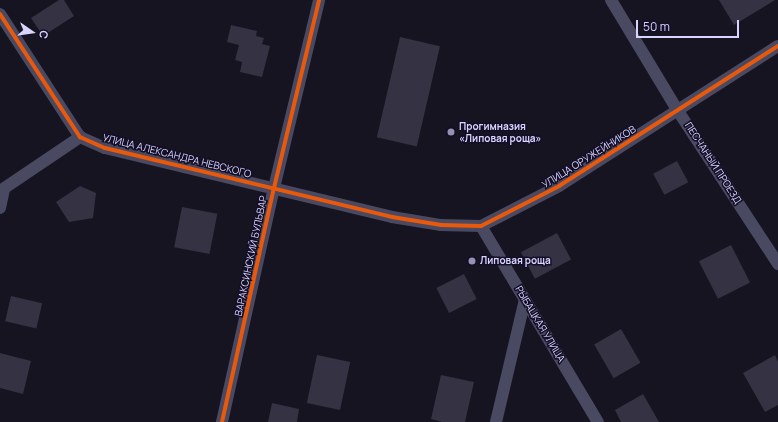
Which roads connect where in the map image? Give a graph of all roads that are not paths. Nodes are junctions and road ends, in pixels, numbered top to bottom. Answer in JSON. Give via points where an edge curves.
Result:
{"nodes":[{"id":1,"x":319,"y":0,"type":"edge"},
{"id":2,"x":611,"y":0,"type":"edge"},
{"id":3,"x":0,"y":14,"type":"edge"},
{"id":4,"x":778,"y":46,"type":"edge"},
{"id":5,"x":678,"y":111,"type":"junction"},
{"id":6,"x":80,"y":137,"type":"junction"},
{"id":7,"x":274,"y":188,"type":"junction"},
{"id":8,"x":2,"y":190,"type":"edge"},
{"id":9,"x":0,"y":208,"type":"edge"},
{"id":10,"x":481,"y":226,"type":"junction"},
{"id":11,"x":778,"y":264,"type":"edge"},
{"id":12,"x":525,"y":299,"type":"junction"},
{"id":13,"x":222,"y":422,"type":"edge"},
{"id":14,"x":496,"y":422,"type":"edge"},
{"id":15,"x":598,"y":422,"type":"edge"}],
"edges":[{"from":1,"to":7,"type":"street","name":"ВАРАКСИНСКИЙ БУЛЬВАР"},
{"from":2,"to":5,"type":"street","name":"ПЕСЧАНЫЙ ПРОЕЗД"},
{"from":3,"to":6,"type":"street"},
{"from":4,"to":5,"type":"street","name":"УЛИЦА ОРУЖЕЙНИКОВ"},
{"from":5,"to":10,"type":"street","name":"УЛИЦА ОРУЖЕЙНИКОВ","via":[[559,186]]},
{"from":5,"to":11,"type":"street","name":"ПЕСЧАНЫЙ ПРОЕЗД"},
{"from":6,"to":7,"type":"street","name":"УЛИЦА АЛЕКСАНДРА НЕВСКОГО","via":[[105,148]]},
{"from":6,"to":8,"type":"street"},
{"from":7,"to":10,"type":"street","name":"УЛИЦА ОРУЖЕЙНИКОВ","via":[[392,217],[442,225]]},
{"from":7,"to":13,"type":"street","name":"ВАРАКСИНСКИЙ БУЛЬВАР"},
{"from":8,"to":9,"type":"street"},
{"from":10,"to":12,"type":"street","name":"РЫБАЦКАЯ УЛИЦА"},
{"from":12,"to":14,"type":"street"},
{"from":12,"to":15,"type":"street","name":"РЫБАЦКАЯ УЛИЦА"}]}
